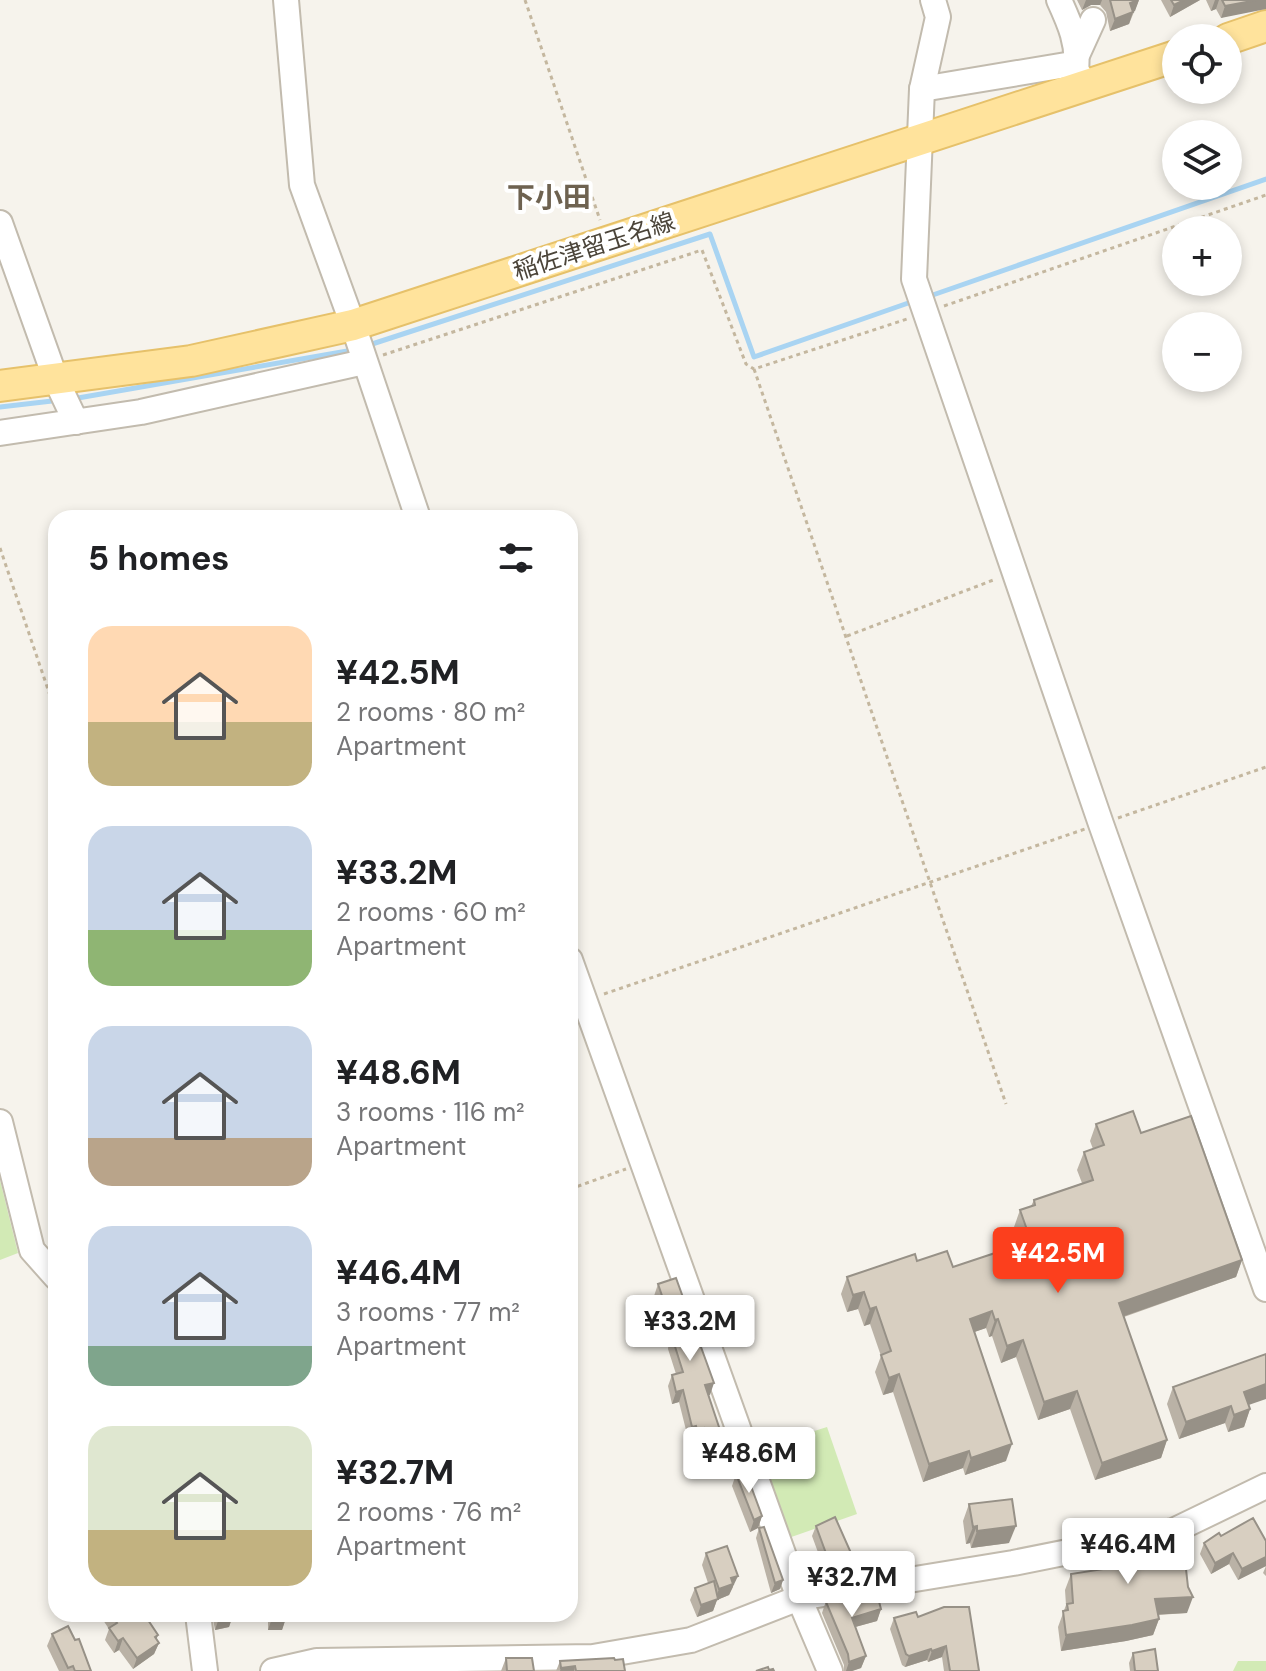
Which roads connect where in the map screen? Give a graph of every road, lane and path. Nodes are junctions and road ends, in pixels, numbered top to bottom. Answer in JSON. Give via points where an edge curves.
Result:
{"nodes":[{"id":1,"x":286,"y":0,"type":"edge"},
{"id":2,"x":525,"y":0,"type":"edge"},
{"id":3,"x":933,"y":0,"type":"edge"},
{"id":4,"x":1059,"y":0,"type":"edge"},
{"id":5,"x":1093,"y":20,"type":"dead end"},
{"id":6,"x":1266,"y":26,"type":"edge"},
{"id":7,"x":1242,"y":34,"type":"edge"},
{"id":8,"x":1162,"y":58,"type":"edge"},
{"id":9,"x":1080,"y":70,"type":"junction"},
{"id":10,"x":922,"y":89,"type":"junction"},
{"id":11,"x":920,"y":141,"type":"junction"},
{"id":12,"x":1266,"y":195,"type":"edge"},
{"id":13,"x":0,"y":223,"type":"edge"},
{"id":14,"x":608,"y":241,"type":"junction"},
{"id":15,"x":926,"y":312,"type":"junction"},
{"id":16,"x":354,"y":327,"type":"junction"},
{"id":17,"x":364,"y":362,"type":"junction"},
{"id":18,"x":754,"y":369,"type":"junction"},
{"id":19,"x":56,"y":380,"type":"junction"},
{"id":20,"x":0,"y":386,"type":"edge"},
{"id":21,"x":76,"y":422,"type":"junction"},
{"id":22,"x":0,"y":433,"type":"edge"},
{"id":23,"x":415,"y":510,"type":"edge"},
{"id":24,"x":0,"y":548,"type":"edge"},
{"id":25,"x":1015,"y":571,"type":"junction"},
{"id":26,"x":846,"y":636,"type":"junction"},
{"id":27,"x":48,"y":689,"type":"edge"},
{"id":28,"x":1266,"y":767,"type":"edge"},
{"id":29,"x":1101,"y":824,"type":"junction"},
{"id":30,"x":930,"y":882,"type":"junction"},
{"id":31,"x":578,"y":983,"type":"edge"},
{"id":32,"x":584,"y":1001,"type":"junction"},
{"id":33,"x":1006,"y":1104,"type":"dead end"},
{"id":34,"x":0,"y":1122,"type":"edge"},
{"id":35,"x":641,"y":1164,"type":"junction"},
{"id":36,"x":578,"y":1186,"type":"edge"},
{"id":37,"x":48,"y":1268,"type":"edge"},
{"id":38,"x":1266,"y":1289,"type":"edge"},
{"id":39,"x":1266,"y":1486,"type":"edge"},
{"id":40,"x":799,"y":1598,"type":"junction"},
{"id":41,"x":199,"y":1622,"type":"edge"},
{"id":42,"x":205,"y":1671,"type":"edge"},
{"id":43,"x":273,"y":1671,"type":"edge"},
{"id":44,"x":830,"y":1671,"type":"edge"}],
"edges":[{"from":1,"to":16,"type":"street","via":[[302,185]]},
{"from":2,"to":14,"type":"path"},
{"from":3,"to":10,"type":"street","via":[[938,17]]},
{"from":4,"to":9,"type":"street","via":[[1073,32]]},
{"from":5,"to":9,"type":"street"},
{"from":6,"to":7,"type":"main road"},
{"from":8,"to":9,"type":"main road","name":"稲佐津留玉名線"},
{"from":9,"to":10,"type":"street","via":[[1066,65]]},
{"from":9,"to":11,"type":"main road","name":"稲佐津留玉名線"},
{"from":10,"to":11,"type":"street"},
{"from":11,"to":14,"type":"main road","name":"稲佐津留玉名線"},
{"from":11,"to":15,"type":"street","via":[[914,279]]},
{"from":12,"to":15,"type":"path"},
{"from":13,"to":19,"type":"street"},
{"from":14,"to":16,"type":"main road","name":"稲佐津留玉名線"},
{"from":15,"to":18,"type":"path"},
{"from":15,"to":25,"type":"street"},
{"from":16,"to":17,"type":"street"},
{"from":16,"to":19,"type":"main road","name":"稲佐津留玉名線","via":[[191,361]]},
{"from":17,"to":18,"type":"path","via":[[702,250],[746,364]]},
{"from":17,"to":21,"type":"street"},
{"from":17,"to":23,"type":"street"},
{"from":18,"to":26,"type":"path"},
{"from":19,"to":20,"type":"main road","name":"稲佐津留玉名線"},
{"from":19,"to":21,"type":"street"},
{"from":21,"to":22,"type":"street"},
{"from":24,"to":27,"type":"path"},
{"from":25,"to":26,"type":"path"},
{"from":25,"to":29,"type":"street"},
{"from":26,"to":30,"type":"path"},
{"from":28,"to":29,"type":"path"},
{"from":29,"to":30,"type":"path"},
{"from":29,"to":38,"type":"street"},
{"from":30,"to":32,"type":"path"},
{"from":30,"to":33,"type":"path"},
{"from":31,"to":32,"type":"street"},
{"from":32,"to":35,"type":"street"},
{"from":34,"to":37,"type":"street","via":[[32,1250]]},
{"from":35,"to":36,"type":"path"},
{"from":35,"to":40,"type":"street"},
{"from":39,"to":40,"type":"street","via":[[1173,1531]]},
{"from":40,"to":43,"type":"street","via":[[691,1640],[593,1657],[317,1661]]},
{"from":40,"to":44,"type":"street"},
{"from":41,"to":42,"type":"street"}]}
